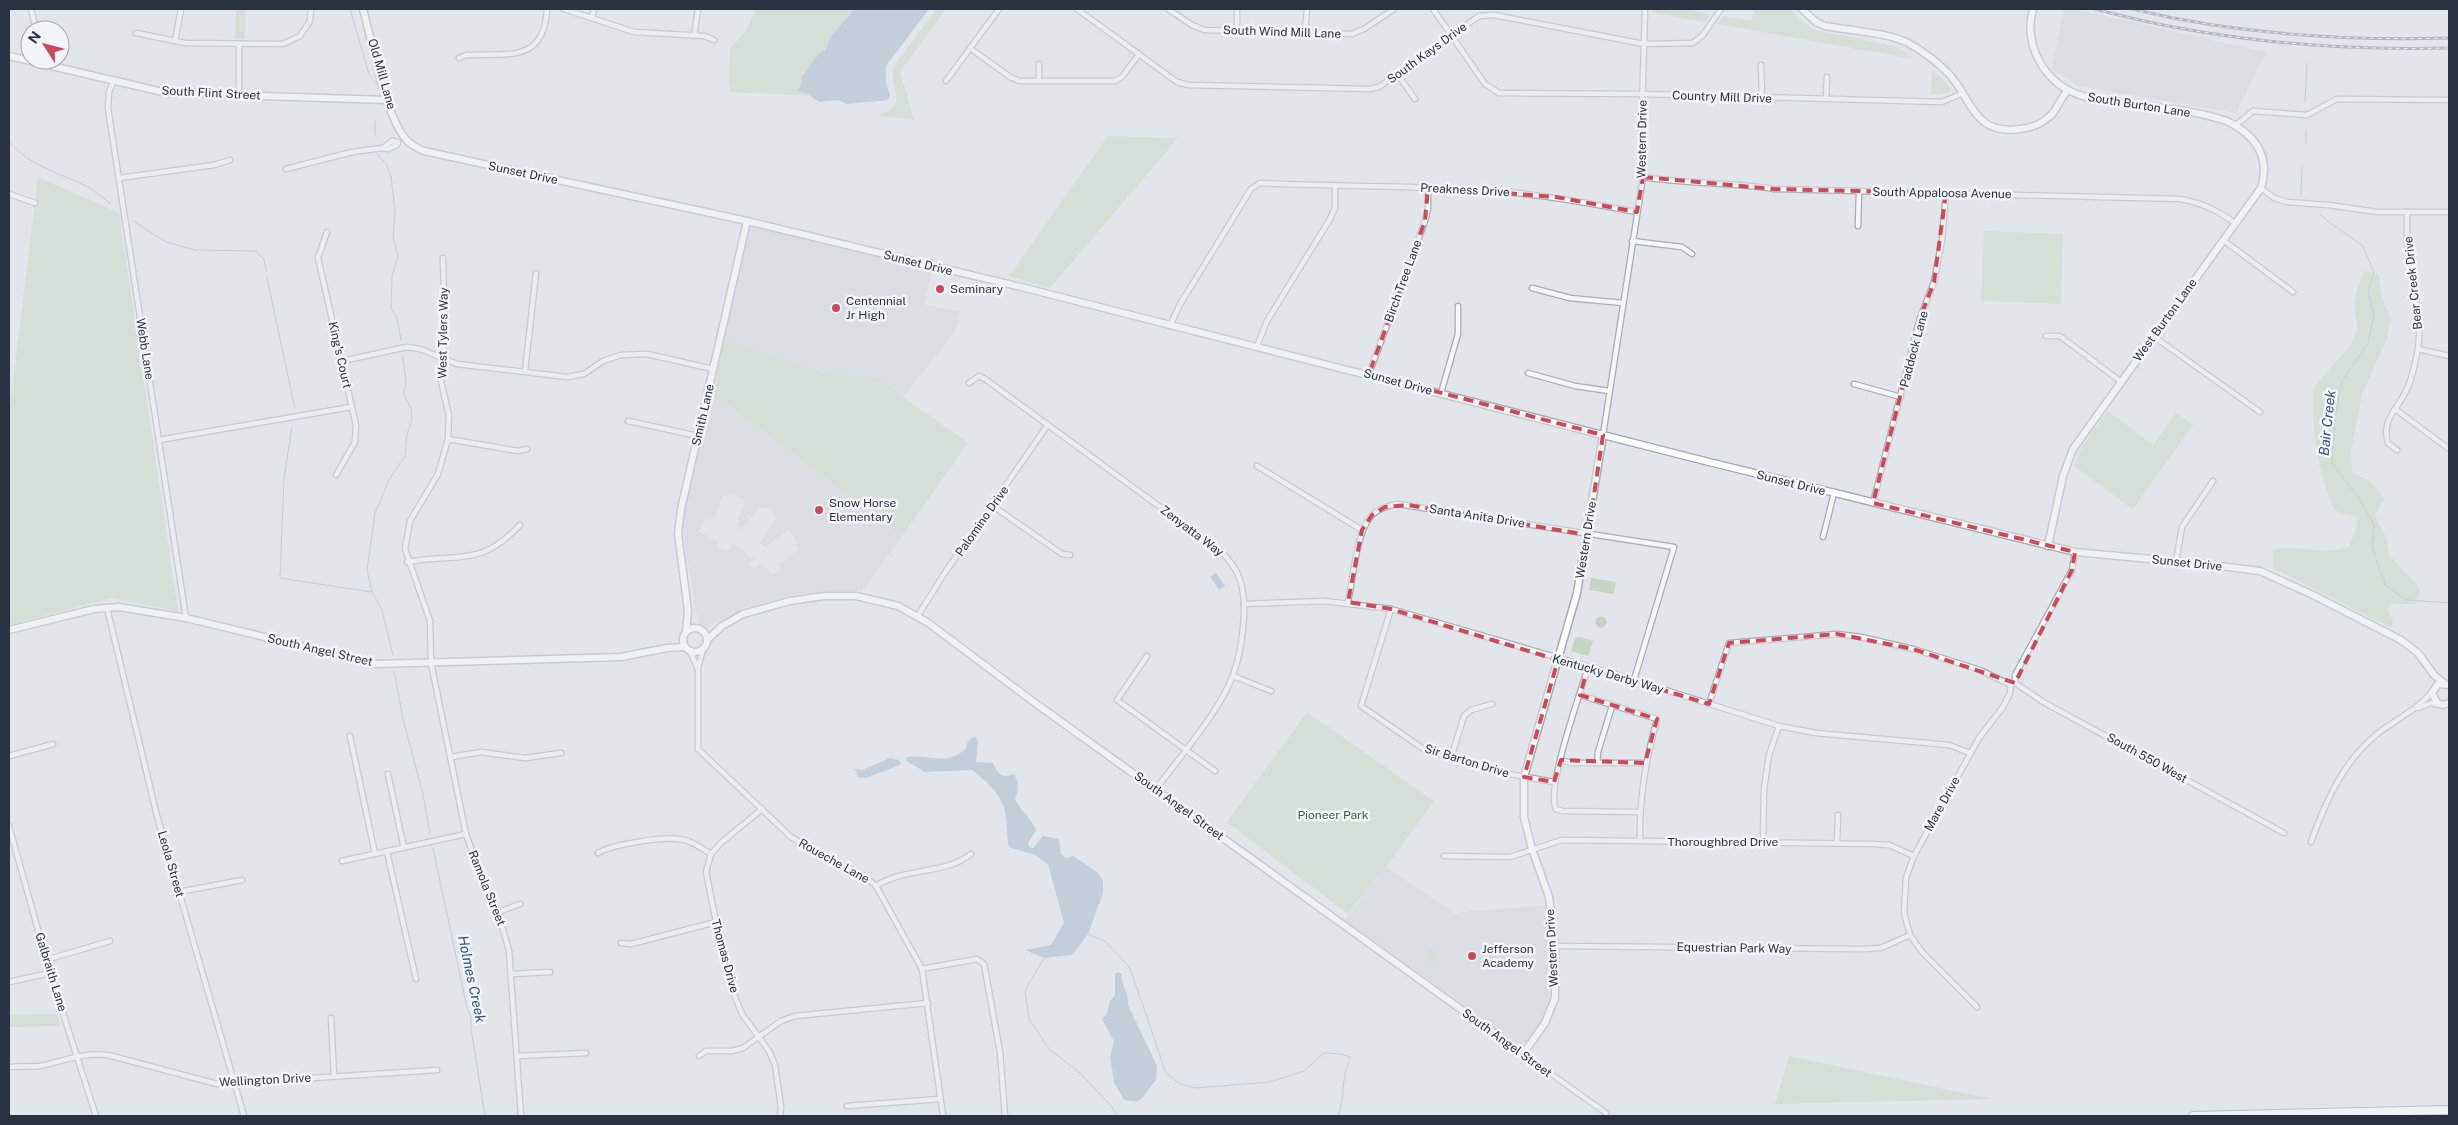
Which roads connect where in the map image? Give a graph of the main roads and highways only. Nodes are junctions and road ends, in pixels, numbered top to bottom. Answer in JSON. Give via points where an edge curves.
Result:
{"nodes":[{"id":1,"x":2449,"y":1110,"type":"edge"},
{"id":2,"x":2193,"y":1116,"type":"edge"}],
"edges":[{"from":1,"to":2,"type":"highway"}]}
